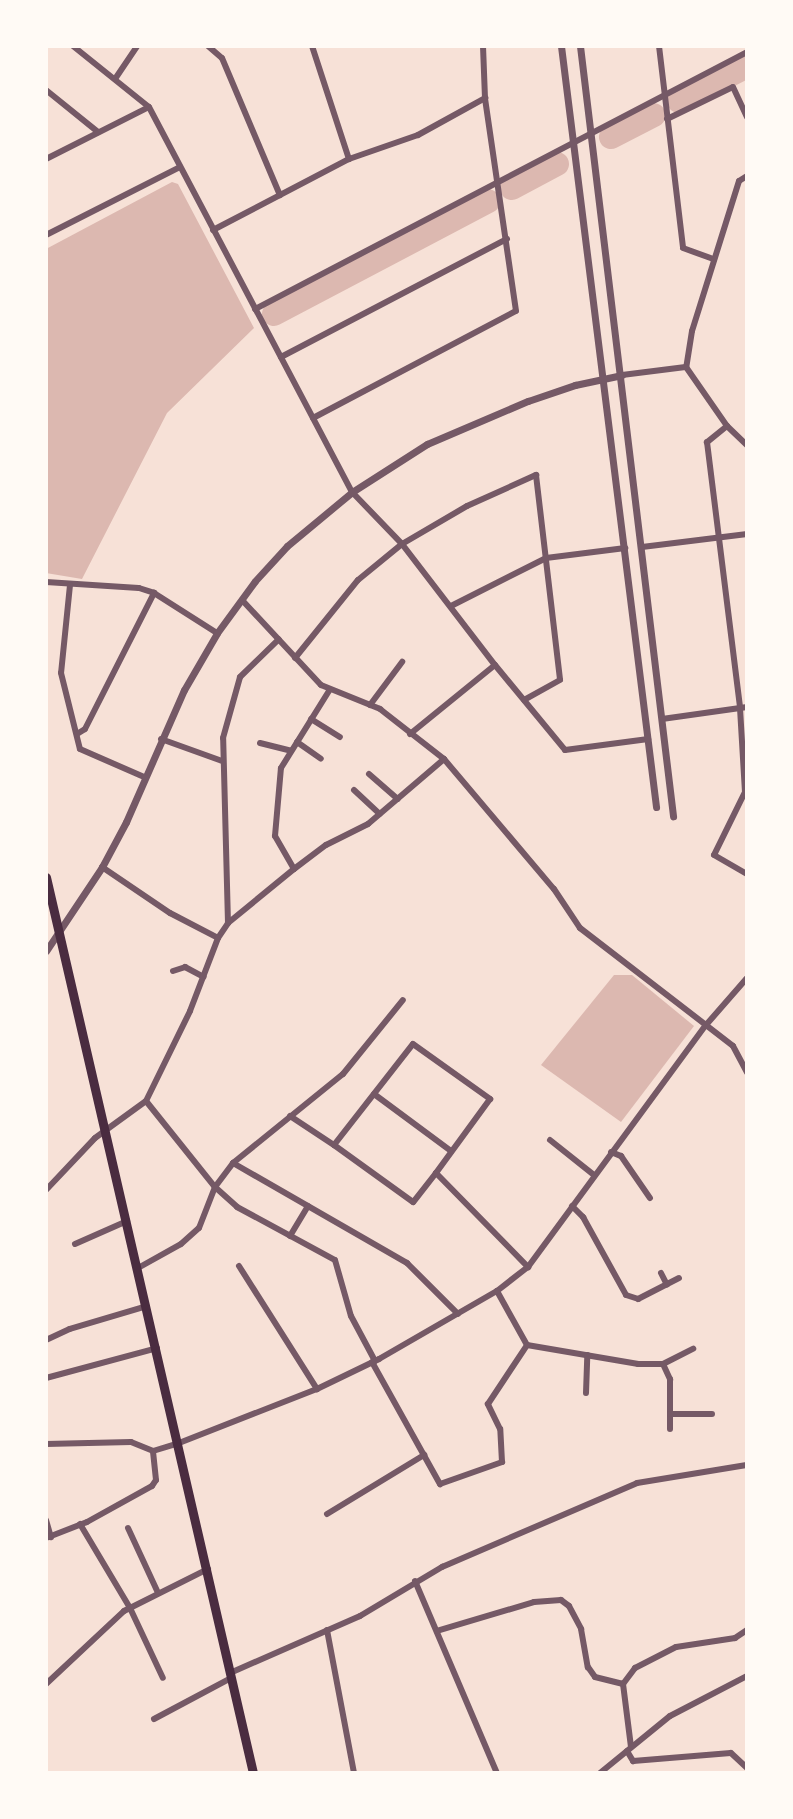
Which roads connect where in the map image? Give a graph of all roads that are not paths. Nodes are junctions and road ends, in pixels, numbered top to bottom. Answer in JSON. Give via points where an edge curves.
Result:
{"nodes":[{"id":1,"x":73,"y":46,"type":"edge"},
{"id":2,"x":137,"y":46,"type":"edge"},
{"id":3,"x":208,"y":46,"type":"edge"},
{"id":4,"x":312,"y":46,"type":"edge"},
{"id":5,"x":483,"y":46,"type":"edge"},
{"id":6,"x":561,"y":46,"type":"edge"},
{"id":7,"x":580,"y":46,"type":"edge"},
{"id":8,"x":659,"y":46,"type":"edge"},
{"id":9,"x":747,"y":52,"type":"edge"},
{"id":10,"x":115,"y":79,"type":"junction"},
{"id":11,"x":46,"y":90,"type":"edge"},
{"id":12,"x":665,"y":97,"type":"junction"},
{"id":13,"x":485,"y":98,"type":"junction"},
{"id":14,"x":149,"y":107,"type":"junction"},
{"id":15,"x":747,"y":117,"type":"edge"},
{"id":16,"x":667,"y":119,"type":"junction"},
{"id":17,"x":98,"y":132,"type":"junction"},
{"id":18,"x":591,"y":135,"type":"junction"},
{"id":19,"x":574,"y":145,"type":"junction"},
{"id":20,"x":46,"y":159,"type":"edge"},
{"id":21,"x":349,"y":159,"type":"junction"},
{"id":22,"x":180,"y":167,"type":"junction"},
{"id":23,"x":747,"y":176,"type":"edge"},
{"id":24,"x":498,"y":180,"type":"junction"},
{"id":25,"x":280,"y":195,"type":"junction"},
{"id":26,"x":213,"y":230,"type":"junction"},
{"id":27,"x":46,"y":235,"type":"edge"},
{"id":28,"x":507,"y":239,"type":"junction"},
{"id":29,"x":714,"y":259,"type":"junction"},
{"id":30,"x":255,"y":309,"type":"junction"},
{"id":31,"x":281,"y":357,"type":"junction"},
{"id":32,"x":686,"y":367,"type":"junction"},
{"id":33,"x":622,"y":375,"type":"junction"},
{"id":34,"x":600,"y":378,"type":"junction"},
{"id":35,"x":313,"y":418,"type":"junction"},
{"id":36,"x":727,"y":426,"type":"junction"},
{"id":37,"x":747,"y":445,"type":"edge"},
{"id":38,"x":352,"y":492,"type":"junction"},
{"id":39,"x":747,"y":534,"type":"edge"},
{"id":40,"x":721,"y":538,"type":"junction"},
{"id":41,"x":402,"y":544,"type":"junction"},
{"id":42,"x":642,"y":547,"type":"junction"},
{"id":43,"x":625,"y":548,"type":"junction"},
{"id":44,"x":546,"y":558,"type":"junction"},
{"id":45,"x":46,"y":582,"type":"edge"},
{"id":46,"x":70,"y":585,"type":"junction"},
{"id":47,"x":154,"y":593,"type":"junction"},
{"id":48,"x":242,"y":600,"type":"junction"},
{"id":49,"x":451,"y":606,"type":"junction"},
{"id":50,"x":217,"y":633,"type":"junction"},
{"id":51,"x":279,"y":639,"type":"junction"},
{"id":52,"x":295,"y":658,"type":"junction"},
{"id":53,"x":402,"y":662,"type":"dead end"},
{"id":54,"x":495,"y":665,"type":"junction"},
{"id":55,"x":329,"y":691,"type":"junction"},
{"id":56,"x":524,"y":700,"type":"junction"},
{"id":57,"x":370,"y":705,"type":"junction"},
{"id":58,"x":744,"y":707,"type":"edge"},
{"id":59,"x":311,"y":719,"type":"junction"},
{"id":60,"x":662,"y":719,"type":"junction"},
{"id":61,"x":77,"y":734,"type":"junction"},
{"id":62,"x":410,"y":734,"type":"junction"},
{"id":63,"x":340,"y":737,"type":"dead end"},
{"id":64,"x":161,"y":739,"type":"junction"},
{"id":65,"x":648,"y":739,"type":"junction"},
{"id":66,"x":297,"y":742,"type":"junction"},
{"id":67,"x":260,"y":743,"type":"dead end"},
{"id":68,"x":291,"y":751,"type":"junction"},
{"id":69,"x":321,"y":759,"type":"dead end"},
{"id":70,"x":444,"y":759,"type":"junction"},
{"id":71,"x":222,"y":761,"type":"junction"},
{"id":72,"x":369,"y":774,"type":"dead end"},
{"id":73,"x":144,"y":777,"type":"junction"},
{"id":74,"x":354,"y":790,"type":"dead end"},
{"id":75,"x":398,"y":799,"type":"junction"},
{"id":76,"x":656,"y":807,"type":"dead end"},
{"id":77,"x":380,"y":814,"type":"junction"},
{"id":78,"x":673,"y":816,"type":"dead end"},
{"id":79,"x":102,"y":867,"type":"junction"},
{"id":80,"x":294,"y":869,"type":"junction"},
{"id":81,"x":747,"y":874,"type":"edge"},
{"id":82,"x":46,"y":877,"type":"edge"},
{"id":83,"x":228,"y":923,"type":"junction"},
{"id":84,"x":59,"y":933,"type":"junction"},
{"id":85,"x":218,"y":938,"type":"junction"},
{"id":86,"x":46,"y":951,"type":"edge"},
{"id":87,"x":173,"y":971,"type":"dead end"},
{"id":88,"x":204,"y":977,"type":"junction"},
{"id":89,"x":747,"y":978,"type":"edge"},
{"id":90,"x":403,"y":1000,"type":"dead end"},
{"id":91,"x":706,"y":1025,"type":"junction"},
{"id":92,"x":747,"y":1072,"type":"edge"},
{"id":93,"x":374,"y":1094,"type":"junction"},
{"id":94,"x":146,"y":1101,"type":"junction"},
{"id":95,"x":290,"y":1116,"type":"junction"},
{"id":96,"x":106,"y":1131,"type":"junction"},
{"id":97,"x":550,"y":1140,"type":"dead end"},
{"id":98,"x":334,"y":1145,"type":"junction"},
{"id":99,"x":451,"y":1151,"type":"junction"},
{"id":100,"x":611,"y":1152,"type":"junction"},
{"id":101,"x":233,"y":1163,"type":"junction"},
{"id":102,"x":436,"y":1173,"type":"junction"},
{"id":103,"x":594,"y":1175,"type":"junction"},
{"id":104,"x":47,"y":1187,"type":"edge"},
{"id":105,"x":215,"y":1187,"type":"junction"},
{"id":106,"x":650,"y":1198,"type":"dead end"},
{"id":107,"x":308,"y":1206,"type":"junction"},
{"id":108,"x":572,"y":1206,"type":"junction"},
{"id":109,"x":127,"y":1221,"type":"junction"},
{"id":110,"x":290,"y":1236,"type":"junction"},
{"id":111,"x":75,"y":1244,"type":"dead end"},
{"id":112,"x":239,"y":1266,"type":"dead end"},
{"id":113,"x":528,"y":1267,"type":"junction"},
{"id":114,"x":138,"y":1268,"type":"junction"},
{"id":115,"x":661,"y":1273,"type":"dead end"},
{"id":116,"x":679,"y":1278,"type":"dead end"},
{"id":117,"x":667,"y":1285,"type":"junction"},
{"id":118,"x":497,"y":1291,"type":"junction"},
{"id":119,"x":147,"y":1306,"type":"junction"},
{"id":120,"x":458,"y":1314,"type":"junction"},
{"id":121,"x":46,"y":1340,"type":"edge"},
{"id":122,"x":527,"y":1345,"type":"junction"},
{"id":123,"x":157,"y":1348,"type":"junction"},
{"id":124,"x":693,"y":1349,"type":"dead end"},
{"id":125,"x":587,"y":1355,"type":"junction"},
{"id":126,"x":374,"y":1362,"type":"junction"},
{"id":127,"x":663,"y":1364,"type":"junction"},
{"id":128,"x":46,"y":1378,"type":"edge"},
{"id":129,"x":317,"y":1389,"type":"junction"},
{"id":130,"x":586,"y":1393,"type":"dead end"},
{"id":131,"x":670,"y":1414,"type":"junction"},
{"id":132,"x":712,"y":1414,"type":"dead end"},
{"id":133,"x":670,"y":1429,"type":"dead end"},
{"id":134,"x":179,"y":1443,"type":"junction"},
{"id":135,"x":46,"y":1444,"type":"edge"},
{"id":136,"x":153,"y":1451,"type":"junction"},
{"id":137,"x":424,"y":1455,"type":"junction"},
{"id":138,"x":747,"y":1465,"type":"edge"},
{"id":139,"x":327,"y":1514,"type":"dead end"},
{"id":140,"x":46,"y":1520,"type":"edge"},
{"id":141,"x":80,"y":1524,"type":"junction"},
{"id":142,"x":128,"y":1528,"type":"dead end"},
{"id":143,"x":48,"y":1537,"type":"edge"},
{"id":144,"x":208,"y":1569,"type":"junction"},
{"id":145,"x":415,"y":1581,"type":"junction"},
{"id":146,"x":158,"y":1593,"type":"junction"},
{"id":147,"x":130,"y":1608,"type":"junction"},
{"id":148,"x":327,"y":1630,"type":"junction"},
{"id":149,"x":747,"y":1630,"type":"edge"},
{"id":150,"x":437,"y":1631,"type":"junction"},
{"id":151,"x":230,"y":1676,"type":"junction"},
{"id":152,"x":747,"y":1676,"type":"edge"},
{"id":153,"x":163,"y":1678,"type":"dead end"},
{"id":154,"x":46,"y":1684,"type":"edge"},
{"id":155,"x":623,"y":1684,"type":"junction"},
{"id":156,"x":154,"y":1719,"type":"dead end"},
{"id":157,"x":629,"y":1749,"type":"junction"},
{"id":158,"x":747,"y":1768,"type":"edge"},
{"id":159,"x":253,"y":1773,"type":"edge"},
{"id":160,"x":354,"y":1773,"type":"edge"},
{"id":161,"x":497,"y":1773,"type":"edge"},
{"id":162,"x":600,"y":1773,"type":"edge"}],
"edges":[{"from":1,"to":10,"type":"street"},
{"from":2,"to":10,"type":"street"},
{"from":3,"to":25,"type":"street","via":[[222,58]]},
{"from":4,"to":21,"type":"street"},
{"from":5,"to":13,"type":"street"},
{"from":6,"to":19,"type":"street"},
{"from":7,"to":18,"type":"street"},
{"from":8,"to":12,"type":"street"},
{"from":9,"to":12,"type":"street"},
{"from":10,"to":14,"type":"street"},
{"from":11,"to":17,"type":"street"},
{"from":12,"to":16,"type":"street"},
{"from":12,"to":18,"type":"street"},
{"from":13,"to":21,"type":"street","via":[[418,135]]},
{"from":13,"to":24,"type":"street"},
{"from":14,"to":17,"type":"street"},
{"from":14,"to":22,"type":"street"},
{"from":15,"to":16,"type":"street","via":[[733,87]]},
{"from":16,"to":29,"type":"street","via":[[683,248]]},
{"from":17,"to":20,"type":"street"},
{"from":18,"to":19,"type":"street"},
{"from":18,"to":33,"type":"street"},
{"from":19,"to":24,"type":"street"},
{"from":19,"to":34,"type":"street"},
{"from":21,"to":25,"type":"street"},
{"from":22,"to":26,"type":"street"},
{"from":22,"to":27,"type":"street"},
{"from":23,"to":29,"type":"street","via":[[739,181]]},
{"from":24,"to":28,"type":"street"},
{"from":24,"to":30,"type":"street"},
{"from":25,"to":26,"type":"street"},
{"from":26,"to":30,"type":"street"},
{"from":28,"to":31,"type":"street"},
{"from":28,"to":35,"type":"street","via":[[516,311]]},
{"from":29,"to":32,"type":"street"},
{"from":30,"to":31,"type":"street"},
{"from":31,"to":35,"type":"street"},
{"from":32,"to":33,"type":"street"},
{"from":32,"to":36,"type":"street"},
{"from":33,"to":34,"type":"street"},
{"from":33,"to":42,"type":"street"},
{"from":34,"to":38,"type":"street","via":[[453,431]]},
{"from":34,"to":43,"type":"street"},
{"from":35,"to":38,"type":"street"},
{"from":36,"to":37,"type":"street"},
{"from":36,"to":40,"type":"street","via":[[707,442]]},
{"from":38,"to":41,"type":"street"},
{"from":38,"to":48,"type":"street","via":[[287,546]]},
{"from":39,"to":40,"type":"street"},
{"from":40,"to":42,"type":"street"},
{"from":40,"to":58,"type":"street"},
{"from":41,"to":44,"type":"street","via":[[467,506],[536,475]]},
{"from":41,"to":49,"type":"street"},
{"from":41,"to":52,"type":"street","via":[[358,580]]},
{"from":42,"to":60,"type":"street"},
{"from":43,"to":44,"type":"street"},
{"from":43,"to":65,"type":"street"},
{"from":44,"to":49,"type":"street"},
{"from":44,"to":56,"type":"street","via":[[560,680]]},
{"from":45,"to":46,"type":"street"},
{"from":46,"to":47,"type":"street"},
{"from":46,"to":61,"type":"street","via":[[61,673]]},
{"from":47,"to":50,"type":"street"},
{"from":47,"to":61,"type":"street","via":[[85,729]]},
{"from":48,"to":50,"type":"street"},
{"from":48,"to":51,"type":"street"},
{"from":49,"to":54,"type":"street"},
{"from":50,"to":64,"type":"street"},
{"from":51,"to":52,"type":"street"},
{"from":51,"to":71,"type":"street","via":[[240,677]]},
{"from":52,"to":55,"type":"street"},
{"from":53,"to":57,"type":"street"},
{"from":54,"to":56,"type":"street"},
{"from":54,"to":62,"type":"street"},
{"from":55,"to":57,"type":"street"},
{"from":55,"to":59,"type":"street"},
{"from":56,"to":65,"type":"street","via":[[565,750]]},
{"from":57,"to":62,"type":"street"},
{"from":58,"to":60,"type":"street"},
{"from":58,"to":81,"type":"street","via":[[745,792],[714,855]]},
{"from":59,"to":63,"type":"street"},
{"from":59,"to":66,"type":"street"},
{"from":60,"to":78,"type":"street"},
{"from":61,"to":73,"type":"street","via":[[80,749]]},
{"from":62,"to":70,"type":"street"},
{"from":64,"to":71,"type":"street"},
{"from":64,"to":73,"type":"street"},
{"from":65,"to":76,"type":"street"},
{"from":66,"to":68,"type":"street"},
{"from":66,"to":69,"type":"street"},
{"from":67,"to":68,"type":"street"},
{"from":68,"to":80,"type":"street","via":[[281,768],[275,836]]},
{"from":70,"to":75,"type":"street"},
{"from":70,"to":91,"type":"street","via":[[554,889],[580,928]]},
{"from":71,"to":83,"type":"street"},
{"from":72,"to":75,"type":"street"},
{"from":73,"to":79,"type":"street"},
{"from":74,"to":77,"type":"street"},
{"from":75,"to":77,"type":"street"},
{"from":77,"to":80,"type":"street"},
{"from":79,"to":84,"type":"street"},
{"from":79,"to":85,"type":"street"},
{"from":80,"to":83,"type":"street"},
{"from":82,"to":84,"type":"main road"},
{"from":83,"to":85,"type":"street"},
{"from":84,"to":86,"type":"street"},
{"from":84,"to":96,"type":"main road"},
{"from":85,"to":88,"type":"street"},
{"from":87,"to":88,"type":"street","via":[[185,967]]},
{"from":88,"to":94,"type":"street"},
{"from":89,"to":91,"type":"street"},
{"from":90,"to":95,"type":"street","via":[[343,1074]]},
{"from":91,"to":92,"type":"street","via":[[733,1046]]},
{"from":91,"to":100,"type":"street"},
{"from":93,"to":98,"type":"street"},
{"from":93,"to":99,"type":"street"},
{"from":93,"to":99,"type":"street","via":[[413,1044],[490,1099]]},
{"from":94,"to":96,"type":"street"},
{"from":94,"to":105,"type":"street"},
{"from":95,"to":98,"type":"street"},
{"from":95,"to":101,"type":"street"},
{"from":96,"to":104,"type":"street"},
{"from":96,"to":109,"type":"main road"},
{"from":97,"to":103,"type":"street"},
{"from":98,"to":102,"type":"street","via":[[413,1202]]},
{"from":99,"to":102,"type":"street"},
{"from":100,"to":103,"type":"street"},
{"from":100,"to":106,"type":"street","via":[[621,1156]]},
{"from":101,"to":105,"type":"street"},
{"from":101,"to":107,"type":"street"},
{"from":102,"to":113,"type":"street"},
{"from":103,"to":108,"type":"street"},
{"from":105,"to":110,"type":"street","via":[[237,1207]]},
{"from":105,"to":114,"type":"street","via":[[199,1228]]},
{"from":107,"to":110,"type":"street"},
{"from":107,"to":120,"type":"street","via":[[407,1263]]},
{"from":108,"to":113,"type":"street"},
{"from":108,"to":117,"type":"street","via":[[626,1295],[638,1299]]},
{"from":109,"to":111,"type":"street"},
{"from":109,"to":114,"type":"main road"},
{"from":110,"to":126,"type":"street","via":[[335,1260],[351,1316]]},
{"from":112,"to":129,"type":"street"},
{"from":113,"to":118,"type":"street"},
{"from":114,"to":119,"type":"main road"},
{"from":115,"to":117,"type":"street"},
{"from":116,"to":117,"type":"street"},
{"from":118,"to":120,"type":"street"},
{"from":118,"to":122,"type":"street"},
{"from":119,"to":121,"type":"street"},
{"from":119,"to":123,"type":"main road"},
{"from":120,"to":126,"type":"street"},
{"from":122,"to":125,"type":"street"},
{"from":122,"to":137,"type":"street","via":[[488,1404],[500,1429],[502,1462],[440,1484]]},
{"from":123,"to":128,"type":"street"},
{"from":123,"to":134,"type":"main road"},
{"from":124,"to":127,"type":"street"},
{"from":125,"to":127,"type":"street"},
{"from":125,"to":130,"type":"street"},
{"from":126,"to":129,"type":"street"},
{"from":126,"to":137,"type":"street"},
{"from":127,"to":131,"type":"street","via":[[670,1379]]},
{"from":129,"to":134,"type":"street"},
{"from":131,"to":132,"type":"street"},
{"from":131,"to":133,"type":"street"},
{"from":134,"to":136,"type":"street"},
{"from":134,"to":144,"type":"main road"},
{"from":135,"to":136,"type":"street","via":[[131,1442]]},
{"from":136,"to":141,"type":"street","via":[[152,1486]]},
{"from":137,"to":139,"type":"street"},
{"from":138,"to":145,"type":"street","via":[[637,1483]]},
{"from":140,"to":143,"type":"street"},
{"from":141,"to":143,"type":"street"},
{"from":141,"to":147,"type":"street"},
{"from":142,"to":146,"type":"street"},
{"from":144,"to":146,"type":"street"},
{"from":144,"to":151,"type":"main road"},
{"from":145,"to":148,"type":"street"},
{"from":145,"to":150,"type":"street"},
{"from":146,"to":147,"type":"street"},
{"from":147,"to":153,"type":"street"},
{"from":147,"to":154,"type":"street"},
{"from":148,"to":151,"type":"street"},
{"from":148,"to":160,"type":"street"},
{"from":149,"to":155,"type":"street","via":[[735,1638],[657,1655],[635,1668]]},
{"from":150,"to":155,"type":"street","via":[[534,1602],[561,1600],[581,1629],[595,1677]]},
{"from":150,"to":161,"type":"street"},
{"from":151,"to":156,"type":"street"},
{"from":151,"to":159,"type":"main road"},
{"from":152,"to":157,"type":"street","via":[[670,1716]]},
{"from":155,"to":157,"type":"street"},
{"from":157,"to":158,"type":"street","via":[[633,1761],[731,1753]]},
{"from":157,"to":162,"type":"street"}]}
